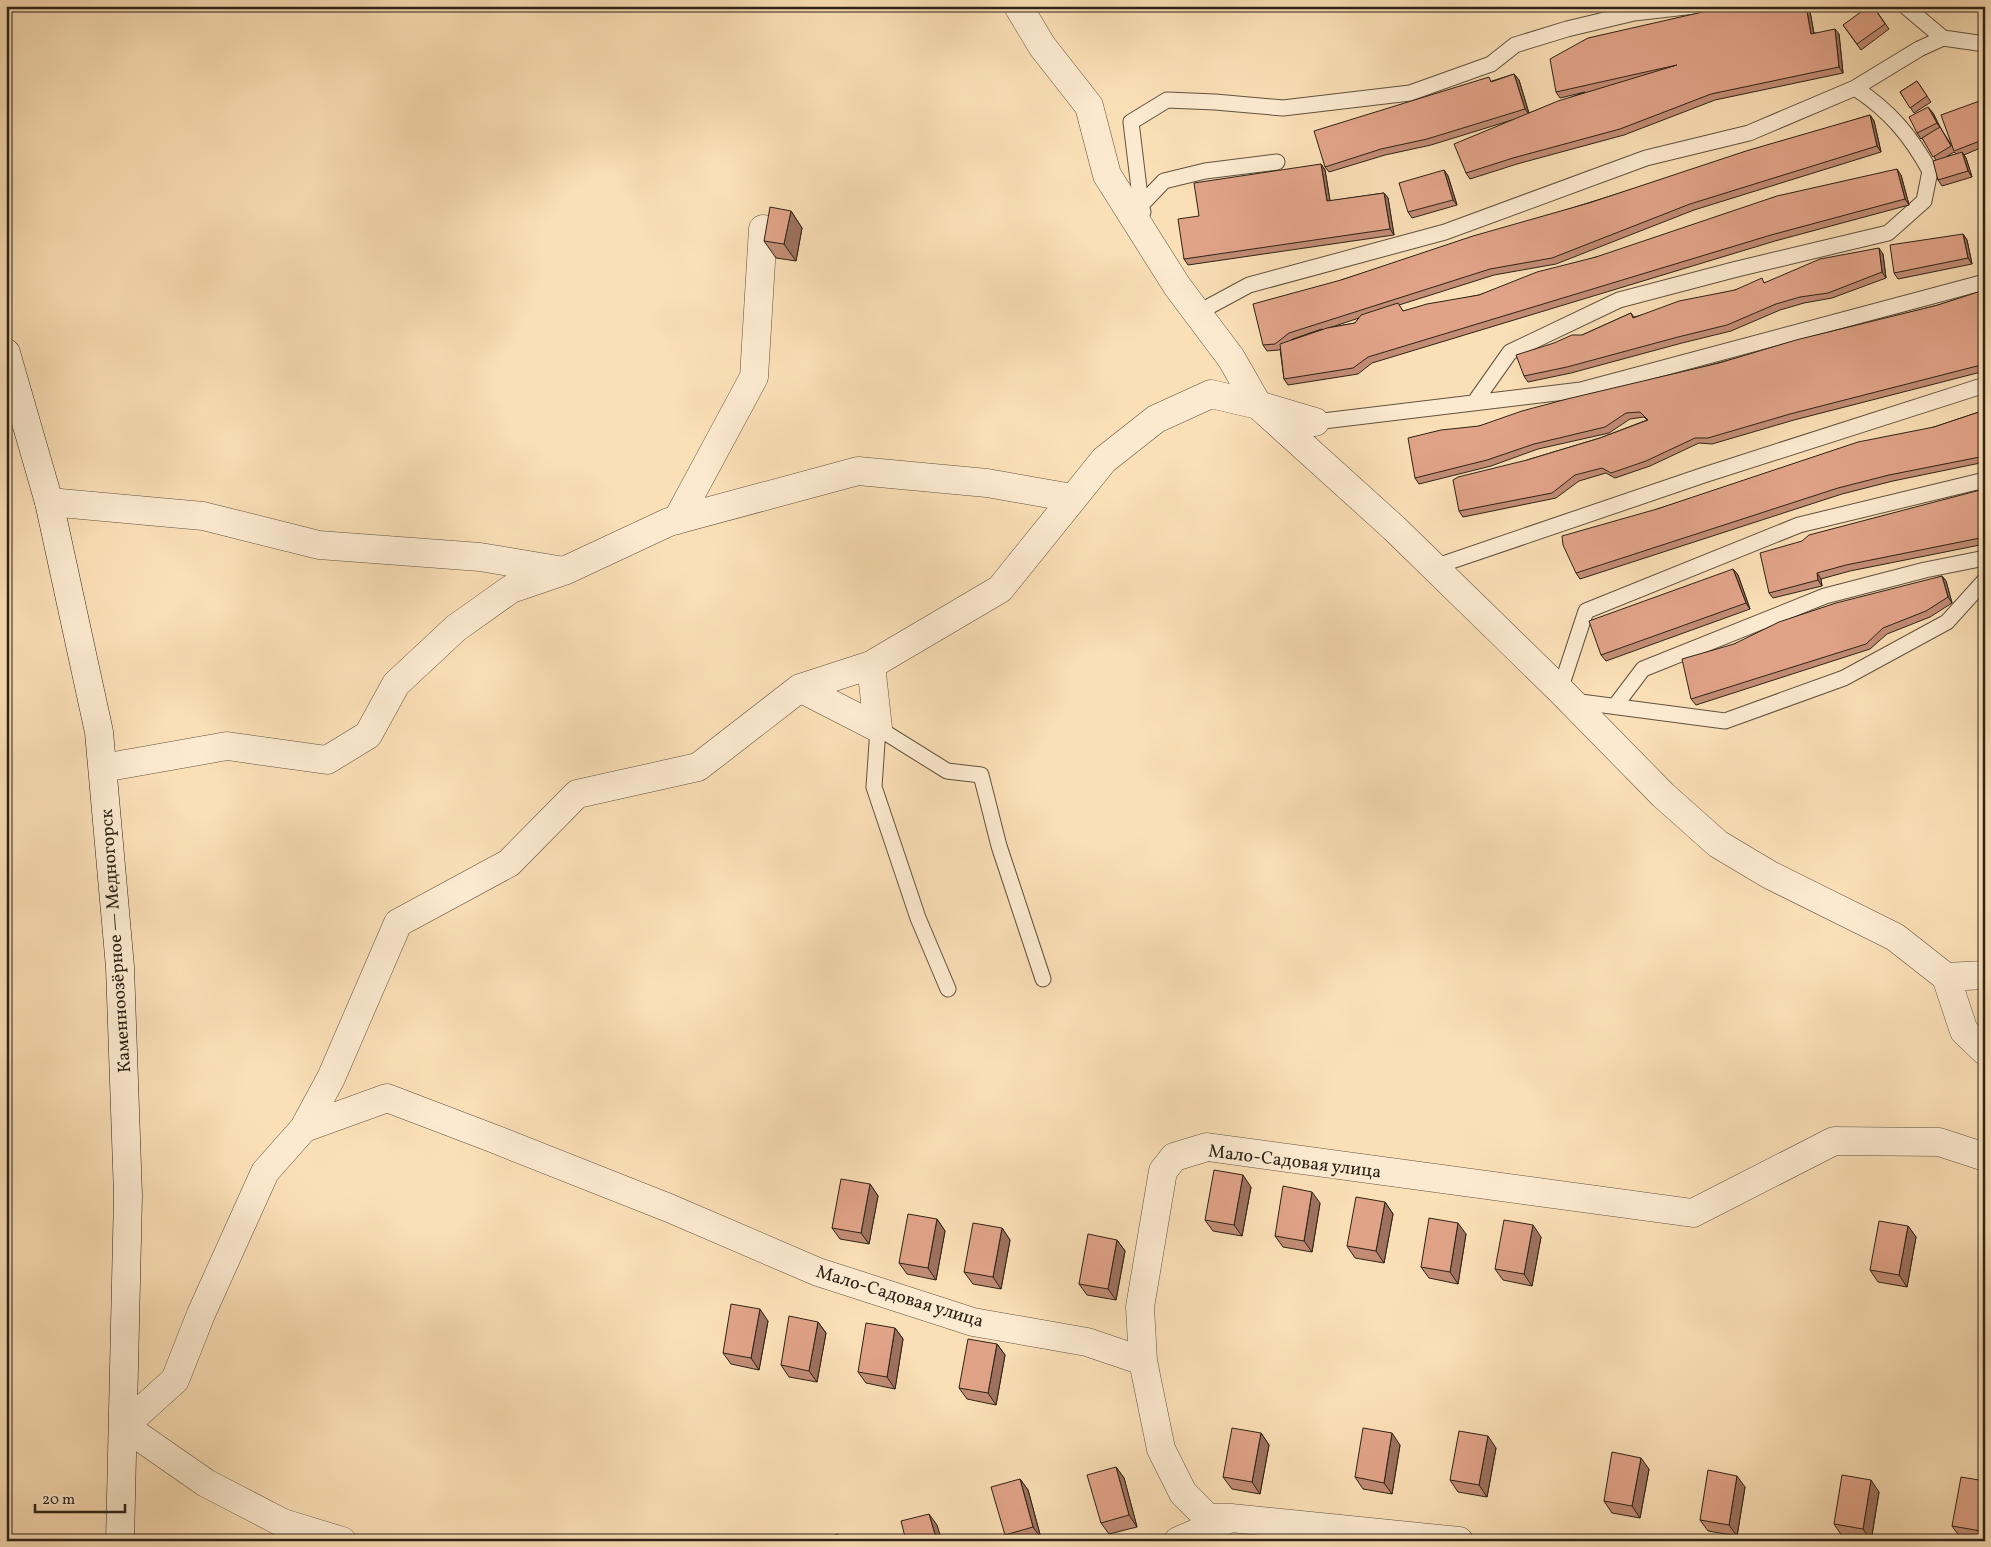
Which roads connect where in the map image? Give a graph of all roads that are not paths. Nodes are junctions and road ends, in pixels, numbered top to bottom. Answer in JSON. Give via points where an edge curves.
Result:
{"nodes":[{"id":1,"x":1018,"y":6,"type":"edge"},
{"id":2,"x":1695,"y":6,"type":"edge"},
{"id":3,"x":1905,"y":6,"type":"edge"},
{"id":4,"x":1943,"y":38,"type":"junction"},
{"id":5,"x":1985,"y":44,"type":"edge"},
{"id":6,"x":1855,"y":88,"type":"junction"},
{"id":7,"x":1277,"y":162,"type":"dead end"},
{"id":8,"x":1141,"y":205,"type":"junction"},
{"id":9,"x":763,"y":229,"type":"dead end"},
{"id":10,"x":1150,"y":245,"type":"junction"},
{"id":11,"x":1985,"y":282,"type":"edge"},
{"id":12,"x":1197,"y":313,"type":"junction"},
{"id":13,"x":6,"y":353,"type":"edge"},
{"id":14,"x":1985,"y":386,"type":"edge"},
{"id":15,"x":1474,"y":403,"type":"junction"},
{"id":16,"x":1258,"y":405,"type":"junction"},
{"id":17,"x":1314,"y":422,"type":"joint"},
{"id":18,"x":1985,"y":480,"type":"edge"},
{"id":19,"x":1072,"y":498,"type":"junction"},
{"id":20,"x":49,"y":502,"type":"junction"},
{"id":21,"x":677,"y":520,"type":"junction"},
{"id":22,"x":1985,"y":558,"type":"edge"},
{"id":23,"x":1434,"y":567,"type":"junction"},
{"id":24,"x":564,"y":571,"type":"junction"},
{"id":25,"x":1985,"y":580,"type":"edge"},
{"id":26,"x":871,"y":665,"type":"junction"},
{"id":27,"x":800,"y":688,"type":"junction"},
{"id":28,"x":1566,"y":695,"type":"junction"},
{"id":29,"x":1615,"y":706,"type":"junction"},
{"id":30,"x":878,"y":728,"type":"junction"},
{"id":31,"x":103,"y":768,"type":"junction"},
{"id":32,"x":1985,"y":976,"type":"edge"},
{"id":33,"x":1946,"y":977,"type":"junction"},
{"id":34,"x":1043,"y":979,"type":"dead end"},
{"id":35,"x":948,"y":989,"type":"dead end"},
{"id":36,"x":1985,"y":1051,"type":"edge"},
{"id":37,"x":304,"y":1128,"type":"junction"},
{"id":38,"x":1939,"y":1142,"type":"junction"},
{"id":39,"x":1985,"y":1142,"type":"edge"},
{"id":40,"x":1985,"y":1157,"type":"edge"},
{"id":41,"x":1143,"y":1360,"type":"junction"},
{"id":42,"x":124,"y":1426,"type":"junction"},
{"id":43,"x":1231,"y":1518,"type":"junction"},
{"id":44,"x":120,"y":1541,"type":"edge"},
{"id":45,"x":342,"y":1541,"type":"edge"},
{"id":46,"x":1178,"y":1541,"type":"edge"},
{"id":47,"x":1459,"y":1541,"type":"edge"}],
"edges":[{"from":1,"to":10,"type":"street","via":[[1042,46],[1089,106],[1107,175]]},
{"from":2,"to":8,"type":"lane","via":[[1634,13],[1566,28],[1515,45],[1491,64],[1410,93],[1283,108],[1167,100],[1131,122]]},
{"from":3,"to":4,"type":"lane"},
{"from":4,"to":5,"type":"lane"},
{"from":4,"to":6,"type":"lane"},
{"from":6,"to":12,"type":"lane","via":[[1749,134],[1646,158],[1445,232],[1249,285]]},
{"from":6,"to":15,"type":"lane","via":[[1878,103],[1914,142],[1930,171],[1924,201],[1888,233],[1737,268],[1619,300],[1510,352]]},
{"from":7,"to":8,"type":"lane","via":[[1205,171],[1164,181]]},
{"from":8,"to":10,"type":"lane"},
{"from":9,"to":21,"type":"street","via":[[754,377]]},
{"from":10,"to":12,"type":"street"},
{"from":11,"to":15,"type":"lane","via":[[1581,390]]},
{"from":12,"to":16,"type":"street","via":[[1231,358]]},
{"from":13,"to":20,"type":"street","name":"Каменноозёрное — Медногорск"},
{"from":14,"to":23,"type":"lane","via":[[1704,475]]},
{"from":15,"to":17,"type":"lane"},
{"from":16,"to":17,"type":"street"},
{"from":16,"to":19,"type":"street","via":[[1211,394],[1156,419],[1104,460]]},
{"from":16,"to":23,"type":"street"},
{"from":18,"to":28,"type":"lane","via":[[1800,525],[1586,611]]},
{"from":19,"to":21,"type":"street","via":[[987,483],[858,471]]},
{"from":19,"to":26,"type":"street","via":[[1000,589]]},
{"from":20,"to":24,"type":"street","via":[[203,516],[319,545],[480,557]]},
{"from":20,"to":31,"type":"street","name":"Каменноозёрное — Медногорск","via":[[99,732]]},
{"from":21,"to":24,"type":"street"},
{"from":22,"to":29,"type":"lane","via":[[1925,570],[1807,603],[1643,669]]},
{"from":23,"to":28,"type":"street"},
{"from":24,"to":31,"type":"street","via":[[511,589],[456,628],[396,684],[368,735],[327,760],[227,746]]},
{"from":25,"to":29,"type":"lane","via":[[1947,622],[1853,673],[1725,721]]},
{"from":26,"to":27,"type":"street"},
{"from":26,"to":30,"type":"street"},
{"from":27,"to":30,"type":"street"},
{"from":27,"to":37,"type":"street","via":[[698,766],[577,794],[510,862],[398,924],[331,1078]]},
{"from":28,"to":29,"type":"lane"},
{"from":28,"to":33,"type":"street","via":[[1663,795],[1718,844],[1770,875],[1895,937]]},
{"from":30,"to":34,"type":"lane","via":[[948,771],[981,775],[999,846]]},
{"from":30,"to":35,"type":"lane","via":[[874,787],[918,918]]},
{"from":31,"to":42,"type":"street","name":"Каменноозёрное — Медногорск","via":[[120,967],[128,1195]]},
{"from":32,"to":33,"type":"street"},
{"from":33,"to":36,"type":"street","via":[[1964,1031]]},
{"from":37,"to":41,"type":"street","name":"Мало-Садовая улица","via":[[387,1098],[669,1208],[818,1272],[973,1322],[1087,1342]]},
{"from":37,"to":42,"type":"street","via":[[265,1172],[175,1380]]},
{"from":38,"to":39,"type":"street"},
{"from":38,"to":40,"type":"street","name":"Мало-Садовая улица"},
{"from":38,"to":41,"type":"street","name":"Мало-Садовая улица","via":[[1834,1141],[1693,1213],[1207,1147],[1174,1157],[1163,1171],[1140,1307]]},
{"from":41,"to":43,"type":"street","via":[[1162,1449],[1183,1493],[1208,1518]]},
{"from":42,"to":44,"type":"street","name":"Каменноозёрное — Медногорск"},
{"from":42,"to":45,"type":"street","via":[[206,1483],[283,1523]]},
{"from":43,"to":46,"type":"street"},
{"from":43,"to":47,"type":"street"}]}
